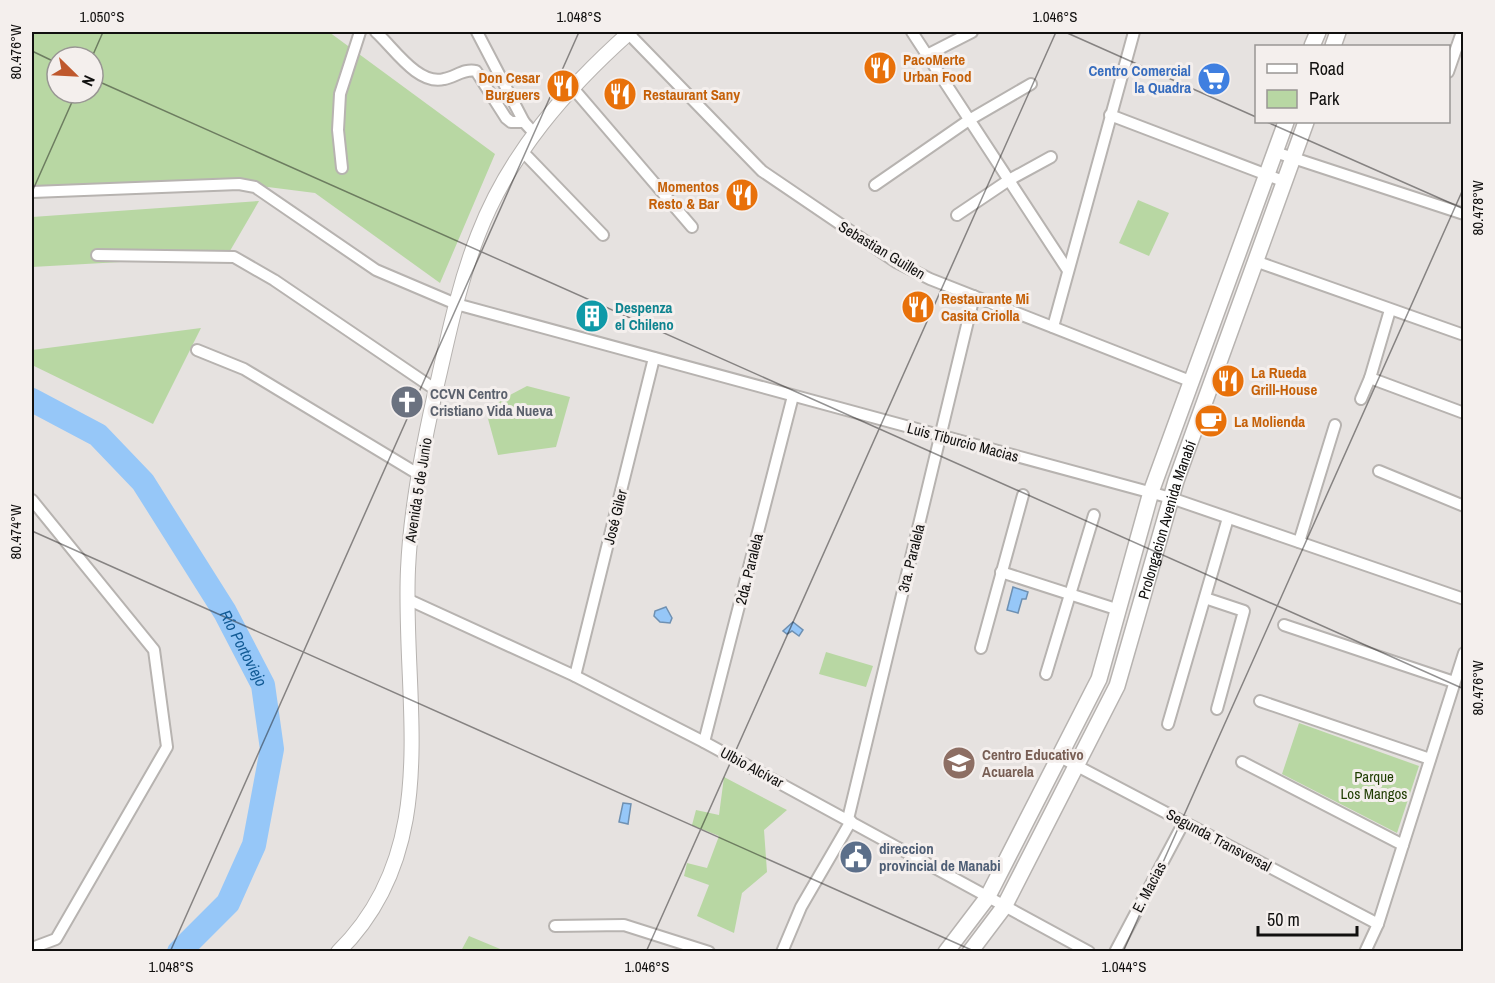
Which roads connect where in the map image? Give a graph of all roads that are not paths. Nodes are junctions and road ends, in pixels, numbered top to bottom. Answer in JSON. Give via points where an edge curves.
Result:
{"nodes":[{"id":1,"x":360,"y":32,"type":"edge"},
{"id":2,"x":376,"y":32,"type":"edge"},
{"id":3,"x":477,"y":32,"type":"edge"},
{"id":4,"x":629,"y":32,"type":"edge"},
{"id":5,"x":912,"y":32,"type":"edge"},
{"id":6,"x":972,"y":32,"type":"edge"},
{"id":7,"x":1134,"y":32,"type":"edge"},
{"id":8,"x":1462,"y":32,"type":"edge"},
{"id":9,"x":927,"y":55,"type":"junction"},
{"id":10,"x":1450,"y":69,"type":"edge"},
{"id":11,"x":1031,"y":84,"type":"dead end"},
{"id":12,"x":572,"y":87,"type":"junction"},
{"id":13,"x":1110,"y":115,"type":"junction"},
{"id":14,"x":969,"y":120,"type":"junction"},
{"id":15,"x":524,"y":122,"type":"junction"},
{"id":16,"x":1286,"y":123,"type":"edge"},
{"id":17,"x":1306,"y":123,"type":"edge"},
{"id":18,"x":534,"y":133,"type":"junction"},
{"id":19,"x":522,"y":151,"type":"junction"},
{"id":20,"x":1275,"y":152,"type":"junction"},
{"id":21,"x":1052,"y":157,"type":"dead end"},
{"id":22,"x":1293,"y":158,"type":"junction"},
{"id":23,"x":342,"y":168,"type":"dead end"},
{"id":24,"x":1265,"y":175,"type":"junction"},
{"id":25,"x":1009,"y":180,"type":"junction"},
{"id":26,"x":1283,"y":181,"type":"junction"},
{"id":27,"x":876,"y":185,"type":"dead end"},
{"id":28,"x":32,"y":192,"type":"edge"},
{"id":29,"x":1464,"y":214,"type":"edge"},
{"id":30,"x":957,"y":215,"type":"dead end"},
{"id":31,"x":692,"y":227,"type":"dead end"},
{"id":32,"x":603,"y":235,"type":"dead end"},
{"id":33,"x":97,"y":255,"type":"dead end"},
{"id":34,"x":1255,"y":261,"type":"junction"},
{"id":35,"x":1067,"y":269,"type":"junction"},
{"id":36,"x":974,"y":296,"type":"junction"},
{"id":37,"x":456,"y":304,"type":"junction"},
{"id":38,"x":1390,"y":310,"type":"junction"},
{"id":39,"x":1053,"y":327,"type":"junction"},
{"id":40,"x":1464,"y":335,"type":"edge"},
{"id":41,"x":197,"y":350,"type":"dead end"},
{"id":42,"x":654,"y":358,"type":"junction"},
{"id":43,"x":1370,"y":378,"type":"junction"},
{"id":44,"x":1190,"y":381,"type":"junction"},
{"id":45,"x":436,"y":390,"type":"junction"},
{"id":46,"x":793,"y":396,"type":"junction"},
{"id":47,"x":1361,"y":399,"type":"dead end"},
{"id":48,"x":1464,"y":413,"type":"edge"},
{"id":49,"x":1335,"y":425,"type":"dead end"},
{"id":50,"x":940,"y":436,"type":"junction"},
{"id":51,"x":1379,"y":471,"type":"dead end"},
{"id":52,"x":418,"y":474,"type":"junction"},
{"id":53,"x":1151,"y":492,"type":"junction"},
{"id":54,"x":1023,"y":495,"type":"dead end"},
{"id":55,"x":1171,"y":498,"type":"junction"},
{"id":56,"x":32,"y":500,"type":"edge"},
{"id":57,"x":1464,"y":506,"type":"edge"},
{"id":58,"x":1094,"y":515,"type":"dead end"},
{"id":59,"x":1228,"y":518,"type":"junction"},
{"id":60,"x":1299,"y":542,"type":"junction"},
{"id":61,"x":1001,"y":572,"type":"junction"},
{"id":62,"x":1071,"y":594,"type":"junction"},
{"id":63,"x":1205,"y":598,"type":"junction"},
{"id":64,"x":407,"y":599,"type":"junction"},
{"id":65,"x":1464,"y":599,"type":"edge"},
{"id":66,"x":1119,"y":610,"type":"junction"},
{"id":67,"x":1284,"y":625,"type":"dead end"},
{"id":68,"x":981,"y":648,"type":"dead end"},
{"id":69,"x":1464,"y":653,"type":"edge"},
{"id":70,"x":1046,"y":674,"type":"dead end"},
{"id":71,"x":575,"y":676,"type":"junction"},
{"id":72,"x":1454,"y":682,"type":"junction"},
{"id":73,"x":1260,"y":700,"type":"dead end"},
{"id":74,"x":1216,"y":709,"type":"dead end"},
{"id":75,"x":1168,"y":724,"type":"dead end"},
{"id":76,"x":704,"y":742,"type":"junction"},
{"id":77,"x":1060,"y":757,"type":"junction"},
{"id":78,"x":1430,"y":759,"type":"junction"},
{"id":79,"x":1242,"y":762,"type":"dead end"},
{"id":80,"x":1077,"y":765,"type":"junction"},
{"id":81,"x":850,"y":820,"type":"junction"},
{"id":82,"x":1184,"y":822,"type":"junction"},
{"id":83,"x":1403,"y":845,"type":"junction"},
{"id":84,"x":987,"y":898,"type":"junction"},
{"id":85,"x":1004,"y":907,"type":"junction"},
{"id":86,"x":1378,"y":924,"type":"junction"},
{"id":87,"x":555,"y":926,"type":"dead end"},
{"id":88,"x":32,"y":948,"type":"edge"},
{"id":89,"x":338,"y":951,"type":"edge"},
{"id":90,"x":709,"y":951,"type":"edge"},
{"id":91,"x":782,"y":951,"type":"edge"},
{"id":92,"x":946,"y":951,"type":"edge"},
{"id":93,"x":970,"y":951,"type":"edge"},
{"id":94,"x":1089,"y":951,"type":"edge"},
{"id":95,"x":1115,"y":951,"type":"edge"},
{"id":96,"x":1365,"y":951,"type":"edge"}],
"edges":[{"from":1,"to":23,"type":"street","via":[[340,94]]},
{"from":2,"to":15,"type":"street","via":[[426,77],[445,79],[470,69],[476,71],[506,118]]},
{"from":3,"to":15,"type":"street"},
{"from":4,"to":12,"type":"street","name":"Avenida 5 de Junio"},
{"from":4,"to":36,"type":"street","name":"Sebastian Guillen","via":[[752,161],[790,192],[897,262]]},
{"from":5,"to":9,"type":"street"},
{"from":6,"to":9,"type":"street"},
{"from":7,"to":13,"type":"street"},
{"from":8,"to":10,"type":"street"},
{"from":9,"to":14,"type":"street"},
{"from":11,"to":14,"type":"street"},
{"from":12,"to":18,"type":"street","name":"Avenida 5 de Junio"},
{"from":12,"to":31,"type":"street"},
{"from":13,"to":24,"type":"street"},
{"from":13,"to":35,"type":"street"},
{"from":14,"to":25,"type":"street"},
{"from":14,"to":27,"type":"street"},
{"from":15,"to":18,"type":"street"},
{"from":16,"to":20,"type":"main road","name":"Prolongacion Avenida Manabí"},
{"from":17,"to":22,"type":"main road","name":"Prolongacion Avenida Manabí"},
{"from":18,"to":19,"type":"street","name":"Avenida 5 de Junio"},
{"from":19,"to":32,"type":"street"},
{"from":19,"to":37,"type":"street","name":"Avenida 5 de Junio","via":[[479,233]]},
{"from":20,"to":22,"type":"street"},
{"from":20,"to":24,"type":"main road","name":"Prolongacion Avenida Manabí"},
{"from":21,"to":25,"type":"street"},
{"from":22,"to":26,"type":"main road","name":"Prolongacion Avenida Manabí"},
{"from":22,"to":29,"type":"street"},
{"from":24,"to":26,"type":"street"},
{"from":24,"to":44,"type":"main road","name":"Prolongacion Avenida Manabí"},
{"from":25,"to":30,"type":"street"},
{"from":25,"to":35,"type":"street"},
{"from":26,"to":34,"type":"main road","name":"Prolongacion Avenida Manabí"},
{"from":28,"to":37,"type":"street","name":"Luis Tiburcio Macias","via":[[239,184],[255,187],[376,270]]},
{"from":33,"to":45,"type":"street","via":[[234,257]]},
{"from":34,"to":38,"type":"street"},
{"from":34,"to":55,"type":"main road","name":"Prolongacion Avenida Manabí"},
{"from":35,"to":39,"type":"street"},
{"from":36,"to":39,"type":"street","name":"Sebastian Guillen"},
{"from":36,"to":50,"type":"street","name":"3ra. Paralela"},
{"from":37,"to":42,"type":"street","name":"Luis Tiburcio Macias"},
{"from":37,"to":45,"type":"street","name":"Avenida 5 de Junio"},
{"from":38,"to":40,"type":"street"},
{"from":38,"to":43,"type":"street"},
{"from":39,"to":44,"type":"street","name":"Sebastian Guillen"},
{"from":41,"to":52,"type":"street","via":[[244,369]]},
{"from":42,"to":46,"type":"street","name":"Luis Tiburcio Macias"},
{"from":42,"to":71,"type":"street","name":"José Giler"},
{"from":43,"to":47,"type":"street"},
{"from":43,"to":48,"type":"street"},
{"from":44,"to":53,"type":"main road","name":"Prolongacion Avenida Manabí"},
{"from":45,"to":52,"type":"street","name":"Avenida 5 de Junio"},
{"from":46,"to":50,"type":"street","name":"Luis Tiburcio Macias"},
{"from":46,"to":76,"type":"street","name":"2da. Paralela"},
{"from":49,"to":60,"type":"street"},
{"from":50,"to":53,"type":"street","name":"Luis Tiburcio Macias"},
{"from":50,"to":81,"type":"street","name":"3ra. Paralela"},
{"from":51,"to":57,"type":"street"},
{"from":52,"to":64,"type":"street","name":"Avenida 5 de Junio"},
{"from":53,"to":55,"type":"street","name":"Luis Tiburcio Macias"},
{"from":53,"to":66,"type":"main road","name":"Prolongacion Avenida Manabí"},
{"from":54,"to":61,"type":"street"},
{"from":55,"to":59,"type":"street","name":"Luis Tiburcio Macias"},
{"from":55,"to":80,"type":"main road","name":"Prolongacion Avenida Manabí","via":[[1117,686]]},
{"from":56,"to":88,"type":"street","via":[[154,650],[167,747],[56,939]]},
{"from":58,"to":62,"type":"street"},
{"from":59,"to":60,"type":"street","name":"Luis Tiburcio Macias"},
{"from":59,"to":63,"type":"street"},
{"from":60,"to":65,"type":"street","name":"Luis Tiburcio Macias"},
{"from":61,"to":62,"type":"street"},
{"from":61,"to":68,"type":"street"},
{"from":62,"to":66,"type":"street"},
{"from":62,"to":70,"type":"street"},
{"from":63,"to":74,"type":"street","via":[[1244,611]]},
{"from":63,"to":75,"type":"street"},
{"from":64,"to":71,"type":"street","name":"Ulbio Alcívar"},
{"from":64,"to":89,"type":"street","name":"Avenida 5 de Junio","via":[[411,765],[405,830],[395,867],[380,899]]},
{"from":66,"to":77,"type":"main road","name":"Prolongacion Avenida Manabí","via":[[1099,679]]},
{"from":67,"to":72,"type":"street"},
{"from":69,"to":72,"type":"street"},
{"from":71,"to":76,"type":"street","name":"Ulbio Alcívar"},
{"from":72,"to":78,"type":"street"},
{"from":73,"to":78,"type":"street"},
{"from":76,"to":81,"type":"street","name":"Ulbio Alcívar"},
{"from":77,"to":80,"type":"street","name":"Segunda Transversal"},
{"from":77,"to":84,"type":"main road","name":"Prolongacion Avenida Manabí"},
{"from":78,"to":83,"type":"street"},
{"from":79,"to":83,"type":"street"},
{"from":80,"to":82,"type":"street","name":"Segunda Transversal"},
{"from":80,"to":85,"type":"main road","name":"Prolongacion Avenida Manabí"},
{"from":81,"to":84,"type":"street","name":"Ulbio Alcívar"},
{"from":81,"to":91,"type":"street","name":"3ra. Paralela","via":[[801,907]]},
{"from":82,"to":86,"type":"street","name":"Segunda Transversal"},
{"from":82,"to":95,"type":"street","name":"E. Macias"},
{"from":83,"to":86,"type":"street"},
{"from":84,"to":85,"type":"street","name":"Ulbio Alcívar"},
{"from":84,"to":92,"type":"main road","name":"Prolongacion Avenida Manabí"},
{"from":85,"to":93,"type":"main road","name":"Prolongacion Avenida Manabí"},
{"from":85,"to":94,"type":"street","name":"Ulbio Alcívar"},
{"from":86,"to":96,"type":"street"},
{"from":87,"to":90,"type":"street","via":[[624,925]]}]}
